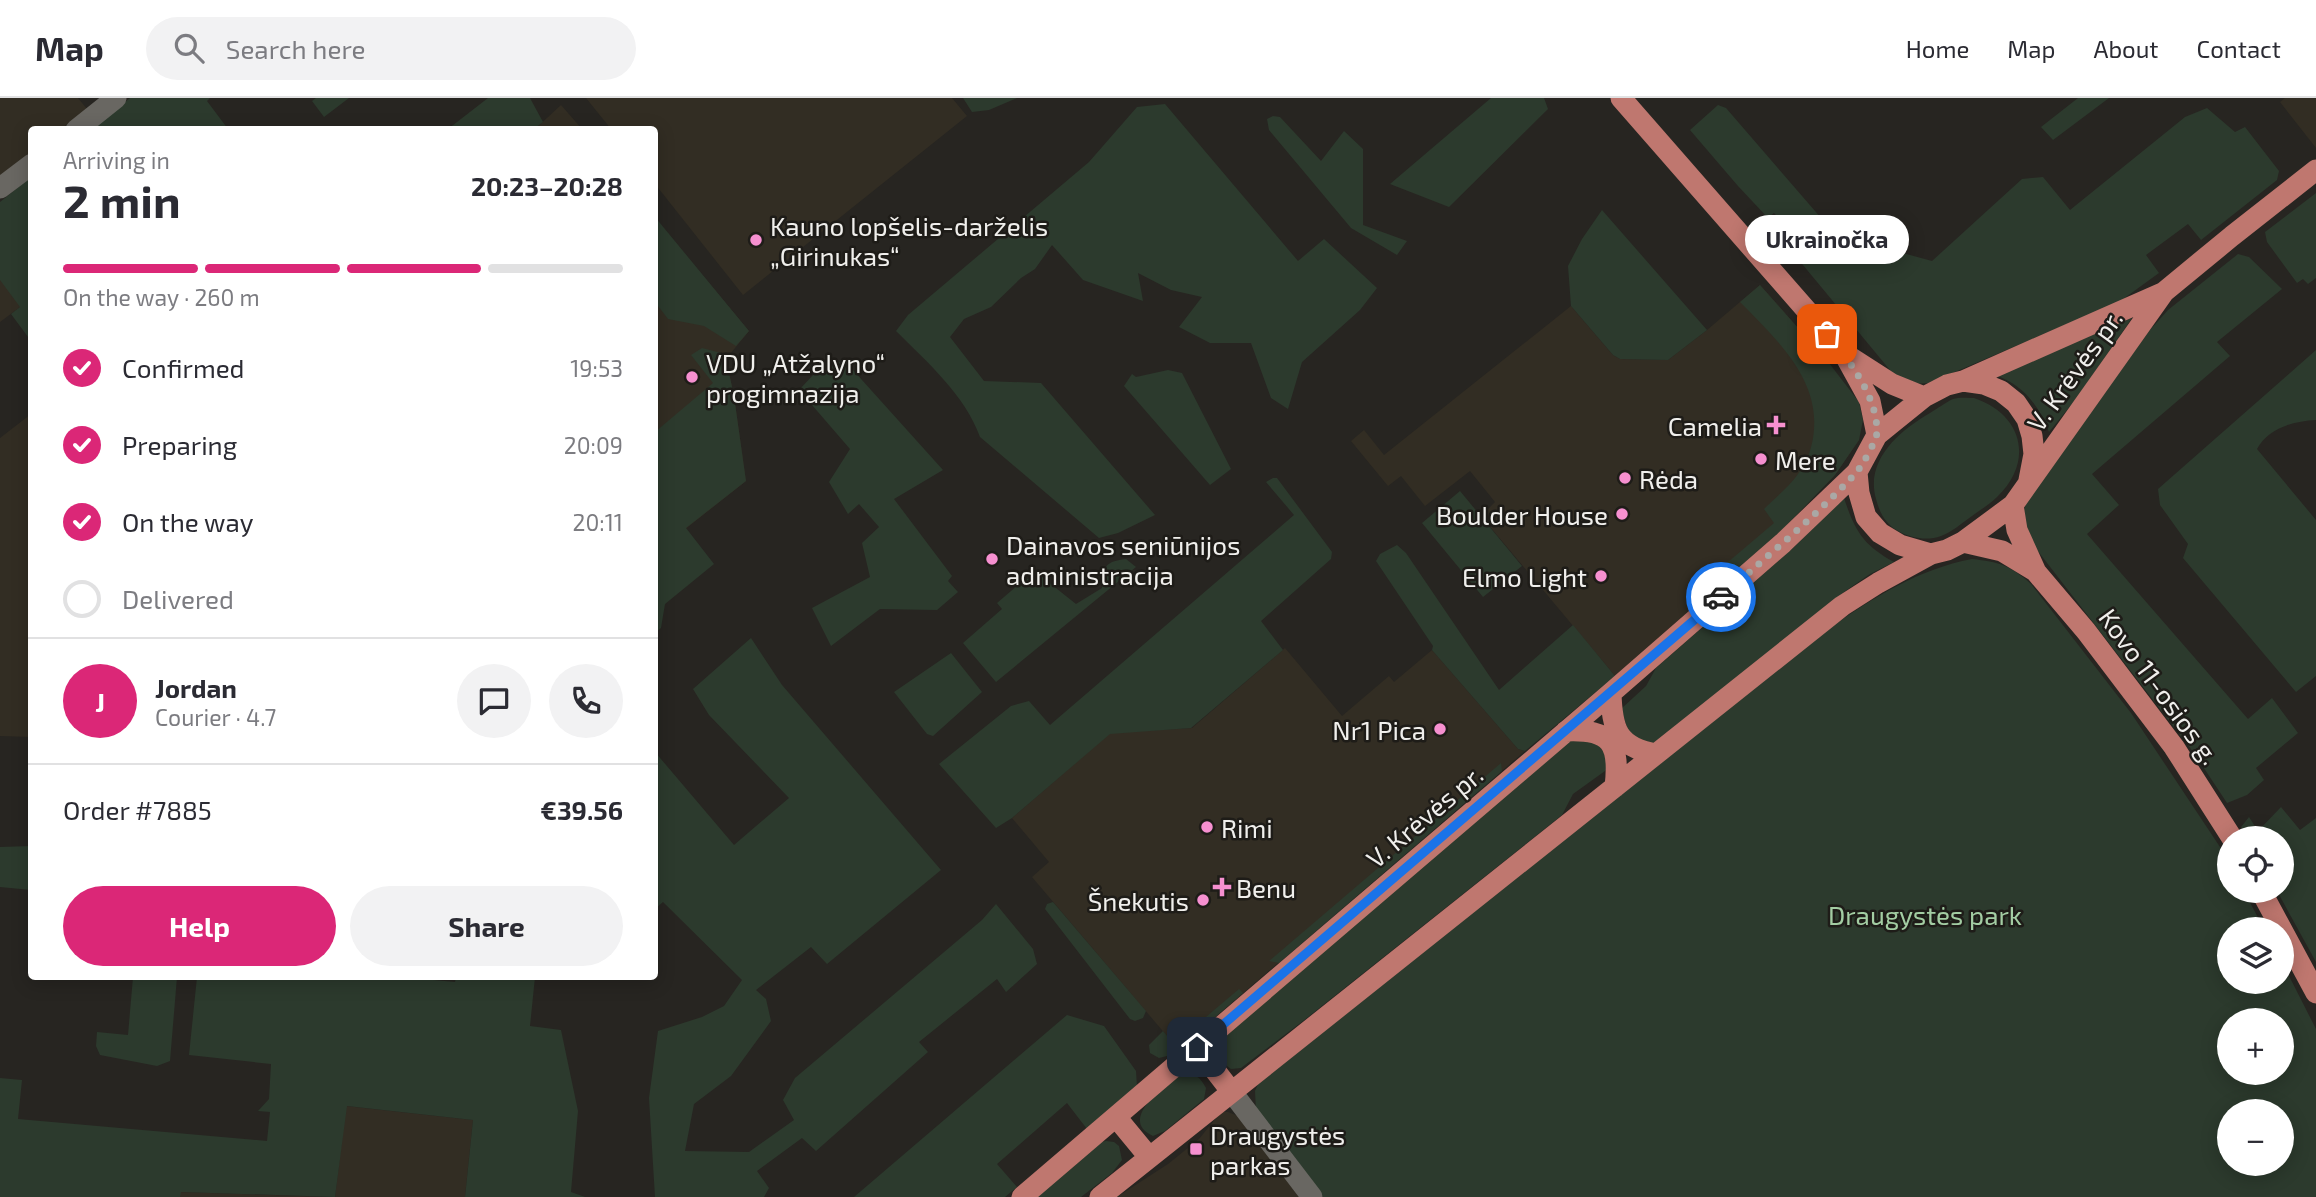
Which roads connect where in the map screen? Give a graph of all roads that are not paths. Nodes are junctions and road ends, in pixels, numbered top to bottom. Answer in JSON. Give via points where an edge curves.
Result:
{"nodes":[{"id":1,"x":116,"y":98,"type":"edge"},
{"id":2,"x":1621,"y":98,"type":"edge"},
{"id":3,"x":81,"y":126,"type":"edge"},
{"id":4,"x":28,"y":167,"type":"edge"},
{"id":5,"x":2316,"y":170,"type":"edge"},
{"id":6,"x":0,"y":188,"type":"edge"},
{"id":7,"x":2164,"y":292,"type":"junction"},
{"id":8,"x":1843,"y":352,"type":"junction"},
{"id":9,"x":1963,"y":381,"type":"junction"},
{"id":10,"x":1924,"y":397,"type":"junction"},
{"id":11,"x":1877,"y":435,"type":"junction"},
{"id":12,"x":1857,"y":472,"type":"junction"},
{"id":13,"x":2029,"y":480,"type":"junction"},
{"id":14,"x":2013,"y":505,"type":"junction"},
{"id":15,"x":1963,"y":542,"type":"junction"},
{"id":16,"x":1931,"y":554,"type":"junction"},
{"id":17,"x":2036,"y":572,"type":"junction"},
{"id":18,"x":1612,"y":693,"type":"junction"},
{"id":19,"x":1566,"y":731,"type":"junction"},
{"id":20,"x":1656,"y":754,"type":"junction"},
{"id":21,"x":1615,"y":787,"type":"junction"},
{"id":22,"x":2224,"y":826,"type":"edge"},
{"id":23,"x":2268,"y":903,"type":"edge"},
{"id":24,"x":2316,"y":992,"type":"edge"},
{"id":25,"x":1197,"y":1047,"type":"junction"},
{"id":26,"x":1231,"y":1091,"type":"junction"},
{"id":27,"x":1116,"y":1117,"type":"junction"},
{"id":28,"x":1149,"y":1157,"type":"junction"},
{"id":29,"x":1022,"y":1197,"type":"edge"},
{"id":30,"x":1100,"y":1197,"type":"edge"},
{"id":31,"x":1312,"y":1197,"type":"edge"}],
"edges":[{"from":1,"to":3,"type":"street"},
{"from":2,"to":8,"type":"main road"},
{"from":4,"to":6,"type":"street"},
{"from":5,"to":7,"type":"main road","name":"V. Krėvės pr."},
{"from":7,"to":9,"type":"main road","name":"V. Krėvės pr."},
{"from":7,"to":13,"type":"main road","name":"V. Krėvės pr."},
{"from":8,"to":10,"type":"main road","via":[[1892,384]]},
{"from":8,"to":11,"type":"main road","via":[[1870,401]]},
{"from":9,"to":10,"type":"main road"},
{"from":9,"to":13,"type":"main road","via":[[2001,391],[2027,419],[2034,454]]},
{"from":10,"to":11,"type":"main road"},
{"from":11,"to":12,"type":"main road"},
{"from":12,"to":16,"type":"main road","via":[[1866,517],[1880,533]]},
{"from":12,"to":18,"type":"main road","name":"V. Krėvės pr."},
{"from":13,"to":14,"type":"main road"},
{"from":14,"to":15,"type":"main road"},
{"from":14,"to":17,"type":"main road","name":"Kovo 11-osios g.","via":[[2017,530]]},
{"from":15,"to":16,"type":"main road"},
{"from":15,"to":17,"type":"main road","name":"Kovo 11-osios g.","via":[[2002,551]]},
{"from":16,"to":20,"type":"main road","via":[[1842,606]]},
{"from":17,"to":22,"type":"main road","name":"Kovo 11-osios g.","via":[[2174,747]]},
{"from":18,"to":19,"type":"main road","name":"V. Krėvės pr."},
{"from":18,"to":20,"type":"main road","via":[[1612,719],[1618,733],[1637,751]]},
{"from":19,"to":21,"type":"main road","via":[[1586,730],[1608,740],[1616,752]]},
{"from":19,"to":25,"type":"main road","name":"V. Krėvės pr."},
{"from":20,"to":21,"type":"main road"},
{"from":21,"to":26,"type":"main road"},
{"from":23,"to":24,"type":"main road"},
{"from":25,"to":26,"type":"main road"},
{"from":25,"to":27,"type":"main road","name":"V. Krėvės pr."},
{"from":26,"to":28,"type":"main road"},
{"from":26,"to":31,"type":"street"},
{"from":27,"to":28,"type":"main road"},
{"from":27,"to":29,"type":"main road","name":"V. Krėvės pr."},
{"from":28,"to":30,"type":"main road"}]}
